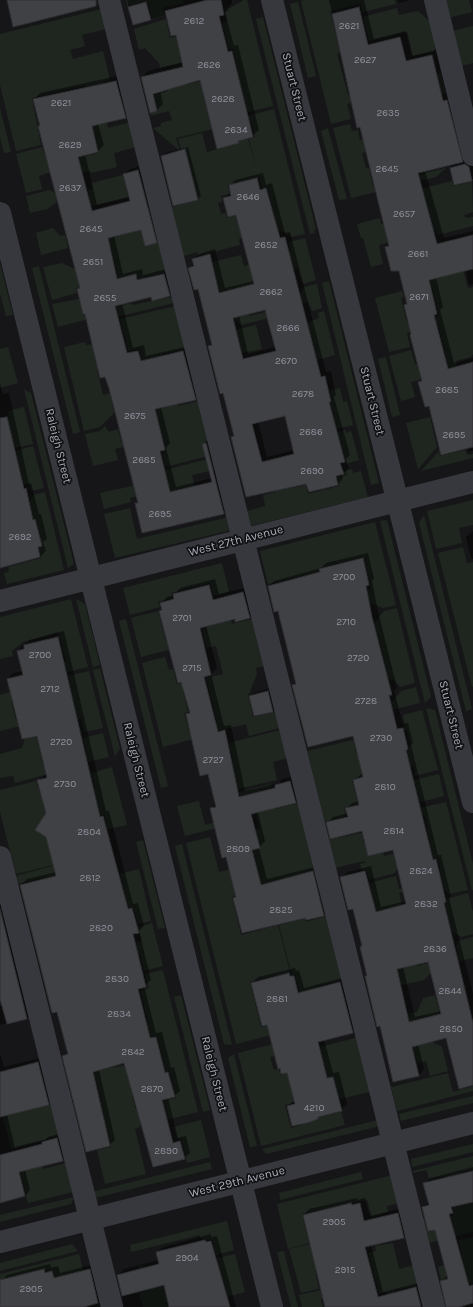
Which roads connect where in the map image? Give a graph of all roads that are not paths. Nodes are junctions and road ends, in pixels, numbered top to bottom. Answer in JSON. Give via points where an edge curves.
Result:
{"nodes":[{"id":1,"x":109,"y":0,"type":"edge"},
{"id":2,"x":272,"y":0,"type":"edge"},
{"id":3,"x":435,"y":0,"type":"edge"},
{"id":4,"x":473,"y":155,"type":"edge"},
{"id":5,"x":0,"y":213,"type":"edge"},
{"id":6,"x":473,"y":482,"type":"edge"},
{"id":7,"x":398,"y":501,"type":"junction"},
{"id":8,"x":243,"y":540,"type":"junction"},
{"id":9,"x":91,"y":578,"type":"junction"},
{"id":10,"x":0,"y":601,"type":"edge"},
{"id":11,"x":473,"y":802,"type":"edge"},
{"id":12,"x":0,"y":857,"type":"edge"},
{"id":13,"x":473,"y":1123,"type":"edge"},
{"id":14,"x":394,"y":1143,"type":"junction"},
{"id":15,"x":241,"y":1181,"type":"junction"},
{"id":16,"x":90,"y":1219,"type":"junction"},
{"id":17,"x":0,"y":1242,"type":"edge"},
{"id":18,"x":112,"y":1307,"type":"edge"},
{"id":19,"x":272,"y":1307,"type":"edge"},
{"id":20,"x":434,"y":1307,"type":"edge"}],
"edges":[{"from":1,"to":8,"type":"street"},
{"from":2,"to":7,"type":"street","name":"Stuart Street"},
{"from":3,"to":4,"type":"street"},
{"from":5,"to":9,"type":"street","name":"Raleigh Street"},
{"from":6,"to":7,"type":"street","name":"West 27th Avenue"},
{"from":7,"to":8,"type":"street","name":"West 27th Avenue"},
{"from":7,"to":11,"type":"street","name":"Stuart Street"},
{"from":8,"to":9,"type":"street","name":"West 27th Avenue"},
{"from":8,"to":14,"type":"street"},
{"from":9,"to":10,"type":"street","name":"West 27th Avenue"},
{"from":9,"to":15,"type":"street","name":"Raleigh Street"},
{"from":12,"to":16,"type":"street"},
{"from":13,"to":14,"type":"street","name":"West 29th Avenue"},
{"from":14,"to":15,"type":"street","name":"West 29th Avenue"},
{"from":14,"to":20,"type":"street"},
{"from":15,"to":16,"type":"street","name":"West 29th Avenue"},
{"from":15,"to":19,"type":"street","name":"Raleigh Street"},
{"from":16,"to":17,"type":"street","name":"West 29th Avenue"},
{"from":16,"to":18,"type":"street"}]}
